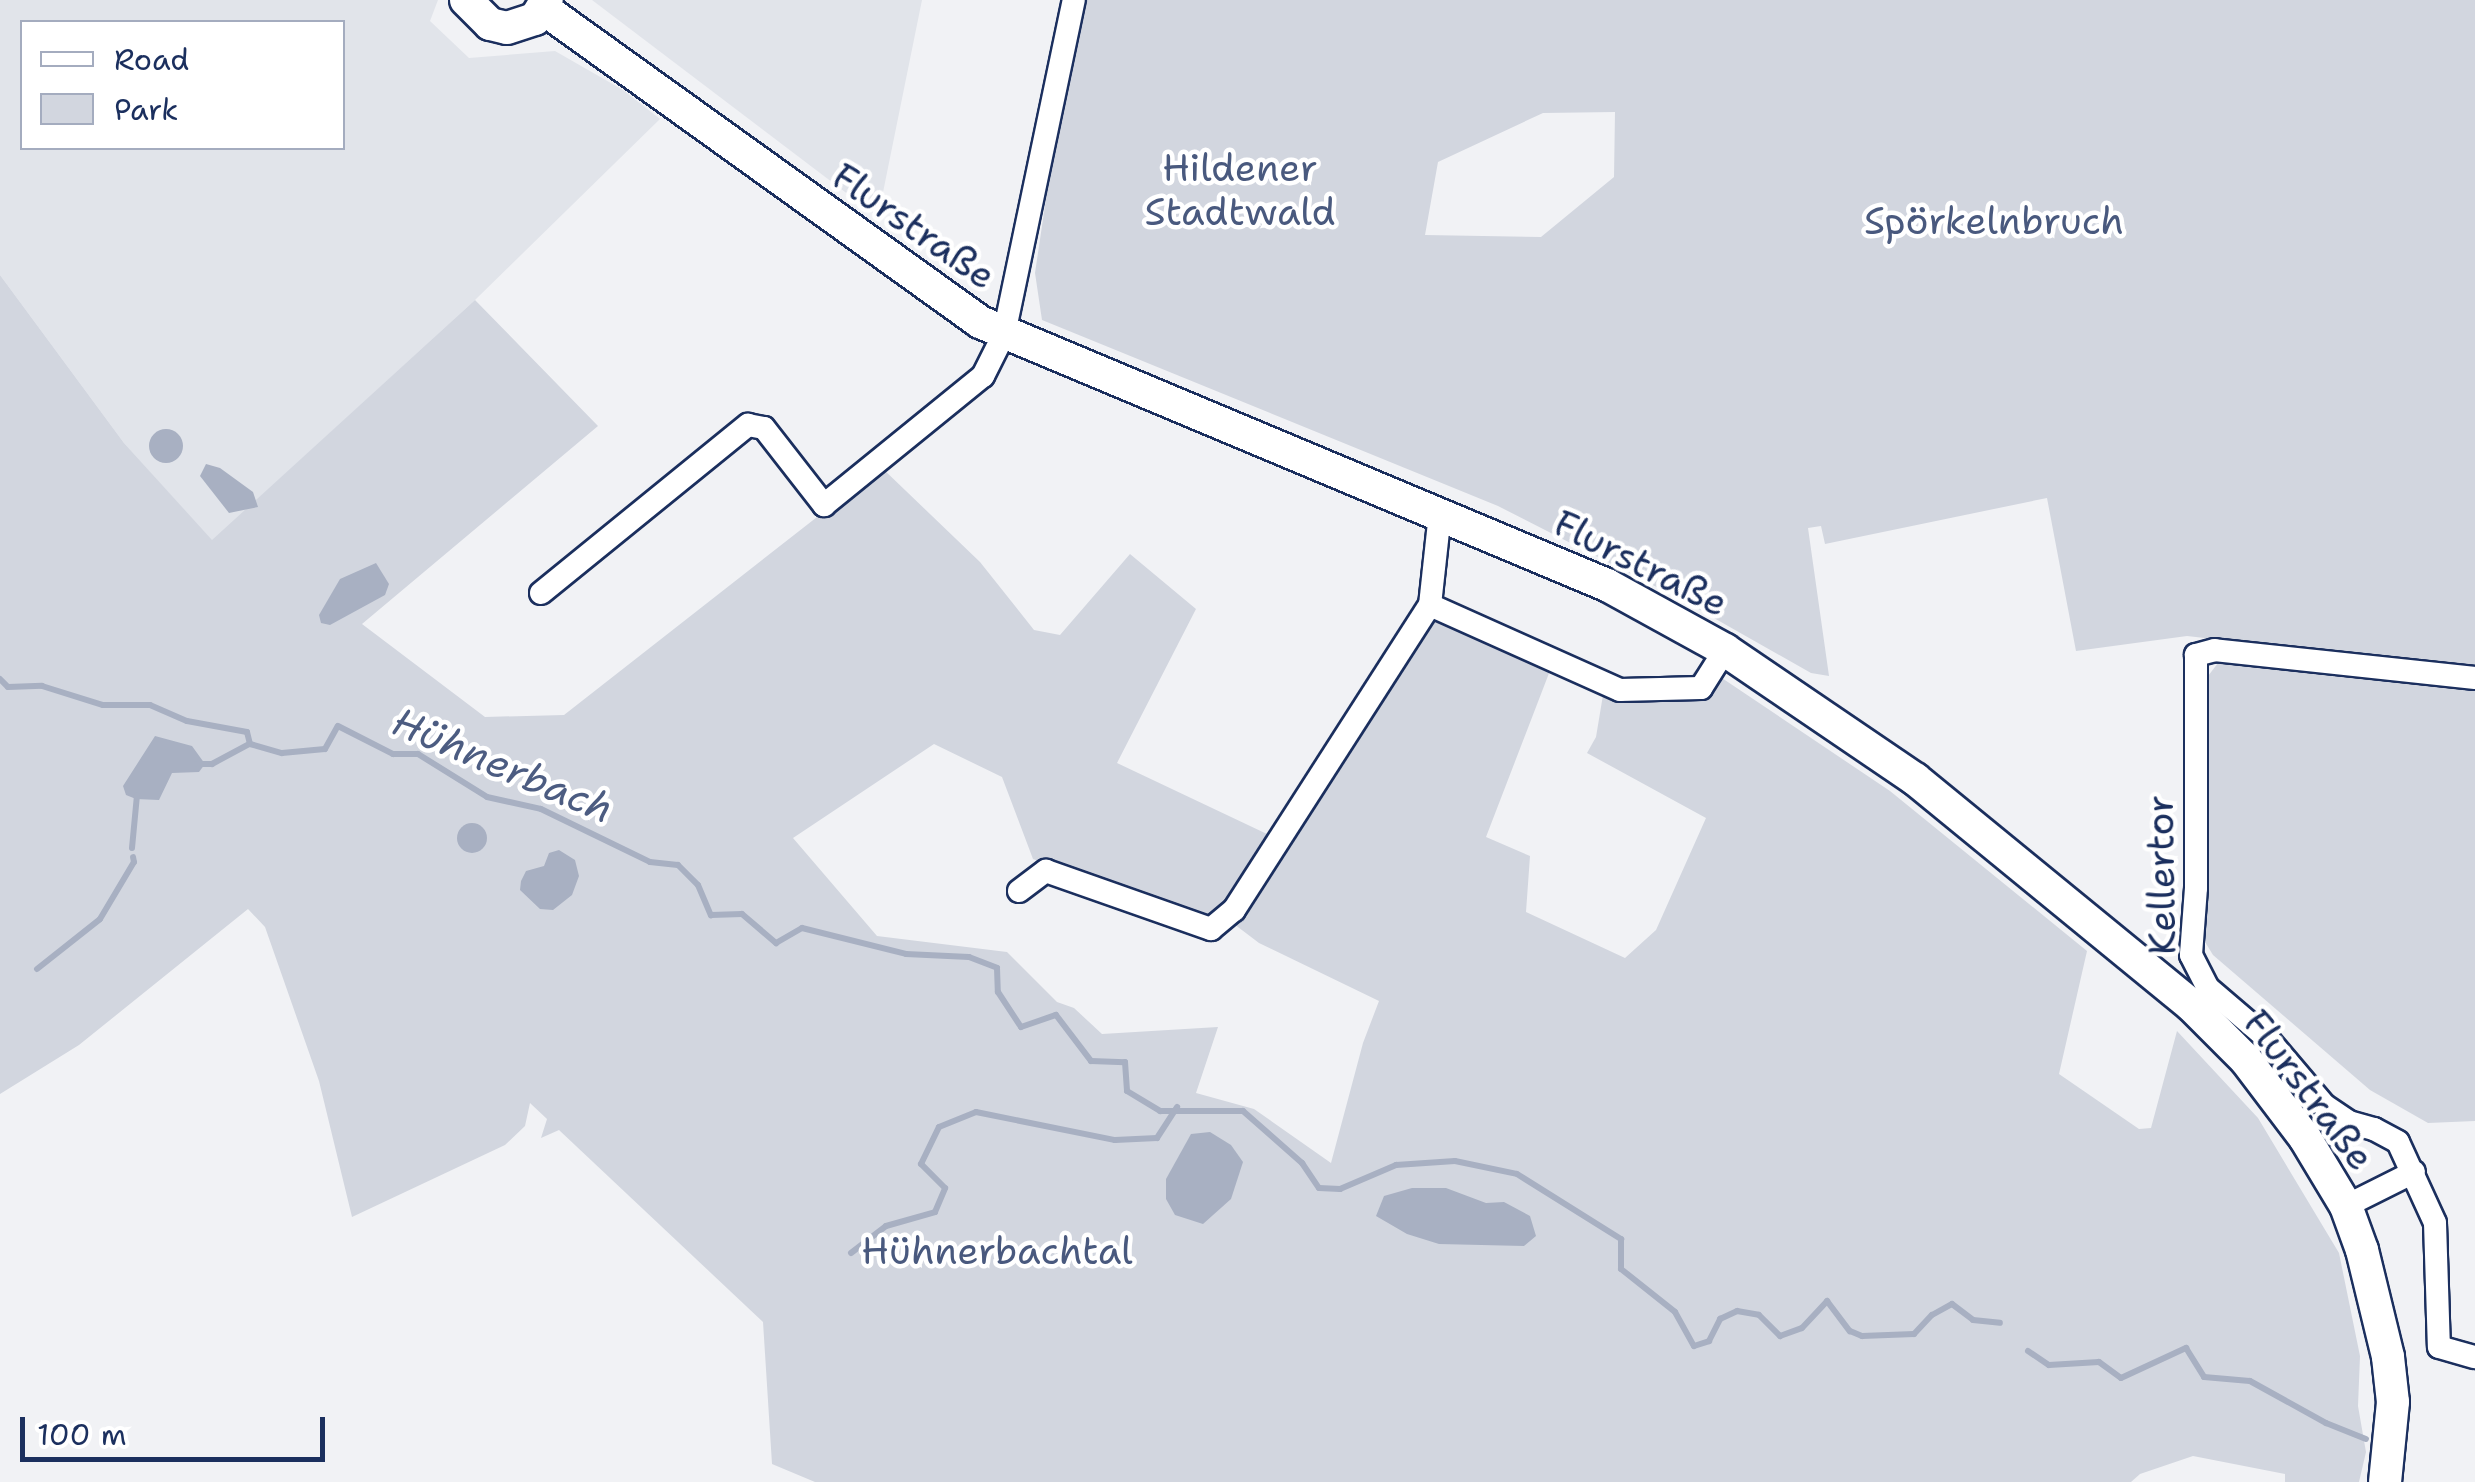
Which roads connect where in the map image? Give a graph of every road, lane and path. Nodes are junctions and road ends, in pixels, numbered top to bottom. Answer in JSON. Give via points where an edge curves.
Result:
{"nodes":[{"id":1,"x":466,"y":0,"type":"edge"},
{"id":2,"x":1074,"y":0,"type":"edge"},
{"id":3,"x":546,"y":4,"type":"edge"},
{"id":4,"x":1004,"y":334,"type":"junction"},
{"id":5,"x":1440,"y":513,"type":"junction"},
{"id":6,"x":541,"y":593,"type":"dead end"},
{"id":7,"x":1430,"y":605,"type":"junction"},
{"id":8,"x":1725,"y":650,"type":"junction"},
{"id":9,"x":2475,"y":678,"type":"edge"},
{"id":10,"x":1019,"y":891,"type":"dead end"},
{"id":11,"x":2414,"y":1172,"type":"junction"},
{"id":12,"x":2346,"y":1206,"type":"junction"},
{"id":13,"x":2475,"y":1357,"type":"edge"},
{"id":14,"x":2386,"y":1482,"type":"edge"}],
"edges":[{"from":1,"to":3,"type":"main road","via":[[490,24],[506,28],[535,19]]},
{"from":2,"to":4,"type":"street"},
{"from":3,"to":4,"type":"main road","name":"Flurstraße","via":[[943,300]]},
{"from":4,"to":5,"type":"main road","name":"Flurstraße"},
{"from":4,"to":6,"type":"street","via":[[983,376],[824,505],[764,428],[748,425]]},
{"from":5,"to":7,"type":"street"},
{"from":5,"to":8,"type":"main road","name":"Flurstraße","via":[[1606,584]]},
{"from":7,"to":8,"type":"street","via":[[1620,690],[1701,688]]},
{"from":7,"to":10,"type":"street","via":[[1234,910],[1212,929],[1046,871]]},
{"from":8,"to":12,"type":"main road","name":"Flurstraße","via":[[1915,780],[2191,1005],[2246,1060]]},
{"from":9,"to":11,"type":"street","name":"Kellertor","via":[[2215,650],[2196,655],[2193,966],[2324,1105],[2398,1142]]},
{"from":11,"to":12,"type":"street"},
{"from":11,"to":13,"type":"street","name":"Kellertor","via":[[2435,1223],[2439,1347]]},
{"from":12,"to":14,"type":"main road","name":"Flurstraße","via":[[2388,1357],[2393,1402]]}]}
